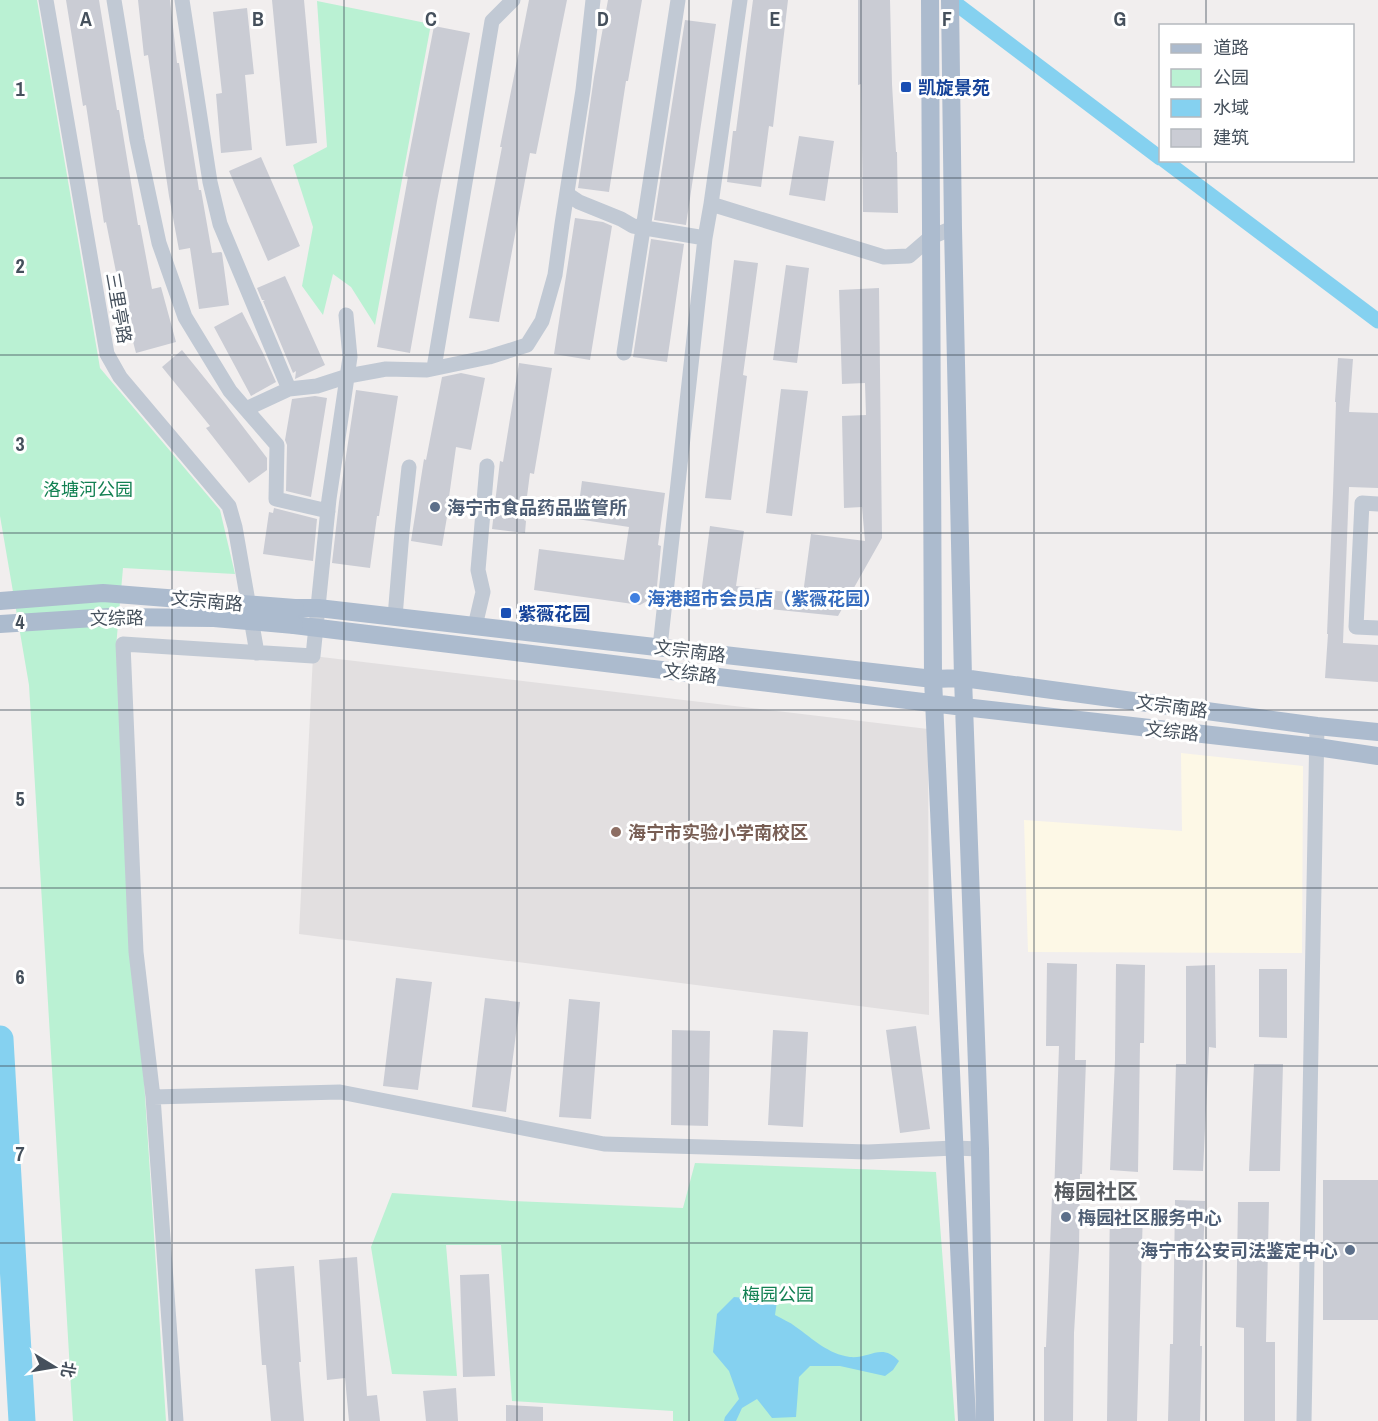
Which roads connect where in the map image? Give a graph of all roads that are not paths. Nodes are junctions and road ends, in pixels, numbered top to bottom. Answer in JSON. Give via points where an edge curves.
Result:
{"nodes":[{"id":1,"x":46,"y":0,"type":"edge"},
{"id":2,"x":114,"y":0,"type":"edge"},
{"id":3,"x":182,"y":0,"type":"edge"},
{"id":4,"x":513,"y":0,"type":"edge"},
{"id":5,"x":593,"y":0,"type":"edge"},
{"id":6,"x":678,"y":0,"type":"edge"},
{"id":7,"x":740,"y":0,"type":"edge"},
{"id":8,"x":930,"y":0,"type":"edge"},
{"id":9,"x":950,"y":0,"type":"edge"},
{"id":10,"x":567,"y":194,"type":"junction"},
{"id":11,"x":711,"y":204,"type":"junction"},
{"id":12,"x":642,"y":228,"type":"junction"},
{"id":13,"x":953,"y":228,"type":"junction"},
{"id":14,"x":931,"y":237,"type":"junction"},
{"id":15,"x":705,"y":238,"type":"junction"},
{"id":16,"x":346,"y":315,"type":"dead end"},
{"id":17,"x":624,"y":353,"type":"dead end"},
{"id":18,"x":434,"y":368,"type":"junction"},
{"id":19,"x":348,"y":376,"type":"junction"},
{"id":20,"x":288,"y":389,"type":"junction"},
{"id":21,"x":246,"y":409,"type":"junction"},
{"id":22,"x":487,"y":466,"type":"dead end"},
{"id":23,"x":409,"y":467,"type":"dead end"},
{"id":24,"x":1378,"y":504,"type":"edge"},
{"id":25,"x":328,"y":511,"type":"junction"},
{"id":26,"x":0,"y":601,"type":"edge"},
{"id":27,"x":318,"y":608,"type":"junction"},
{"id":28,"x":294,"y":617,"type":"junction"},
{"id":29,"x":396,"y":617,"type":"junction"},
{"id":30,"x":0,"y":624,"type":"edge"},
{"id":31,"x":475,"y":626,"type":"junction"},
{"id":32,"x":316,"y":628,"type":"junction"},
{"id":33,"x":1378,"y":628,"type":"edge"},
{"id":34,"x":660,"y":647,"type":"junction"},
{"id":35,"x":257,"y":653,"type":"junction"},
{"id":36,"x":963,"y":678,"type":"junction"},
{"id":37,"x":933,"y":679,"type":"junction"},
{"id":38,"x":934,"y":703,"type":"junction"},
{"id":39,"x":964,"y":708,"type":"junction"},
{"id":40,"x":1317,"y":726,"type":"junction"},
{"id":41,"x":1378,"y":732,"type":"edge"},
{"id":42,"x":1317,"y":747,"type":"junction"},
{"id":43,"x":1378,"y":756,"type":"edge"},
{"id":44,"x":153,"y":1097,"type":"junction"},
{"id":45,"x":954,"y":1148,"type":"junction"},
{"id":46,"x":980,"y":1149,"type":"junction"},
{"id":47,"x":176,"y":1421,"type":"edge"},
{"id":48,"x":967,"y":1421,"type":"edge"},
{"id":49,"x":985,"y":1421,"type":"edge"},
{"id":50,"x":1304,"y":1421,"type":"edge"}],
"edges":[{"from":1,"to":35,"type":"street","name":"三里亭路","via":[[107,354],[120,377],[229,506]]},
{"from":2,"to":21,"type":"street","via":[[159,243],[185,317],[230,391]]},
{"from":3,"to":20,"type":"street","via":[[220,224]]},
{"from":4,"to":18,"type":"street","via":[[492,21]]},
{"from":5,"to":10,"type":"street"},
{"from":6,"to":12,"type":"street"},
{"from":7,"to":11,"type":"street"},
{"from":8,"to":14,"type":"main road"},
{"from":9,"to":13,"type":"main road"},
{"from":10,"to":12,"type":"street"},
{"from":10,"to":18,"type":"street","via":[[555,275],[542,321],[527,345]]},
{"from":11,"to":14,"type":"street","via":[[884,257],[909,256]]},
{"from":11,"to":15,"type":"street"},
{"from":12,"to":15,"type":"street"},
{"from":12,"to":17,"type":"street"},
{"from":13,"to":14,"type":"street"},
{"from":13,"to":36,"type":"main road"},
{"from":14,"to":37,"type":"main road"},
{"from":15,"to":34,"type":"street"},
{"from":16,"to":19,"type":"street"},
{"from":18,"to":19,"type":"street","via":[[386,369]]},
{"from":19,"to":20,"type":"street","via":[[317,386]]},
{"from":19,"to":25,"type":"street"},
{"from":20,"to":21,"type":"street"},
{"from":21,"to":25,"type":"street","via":[[277,445],[276,499]]},
{"from":22,"to":31,"type":"street","via":[[478,570],[483,592]]},
{"from":23,"to":29,"type":"street"},
{"from":24,"to":33,"type":"street","via":[[1362,503],[1356,627]]},
{"from":25,"to":27,"type":"street"},
{"from":26,"to":28,"type":"main road","name":"文宗南路","bridge":true,"via":[[103,592]]},
{"from":27,"to":28,"type":"main road","name":"文宗南路"},
{"from":27,"to":29,"type":"main road","name":"文宗南路"},
{"from":27,"to":32,"type":"street"},
{"from":28,"to":30,"type":"main road","name":"文综路","bridge":true,"via":[[110,617]]},
{"from":28,"to":32,"type":"main road","name":"文综路"},
{"from":29,"to":31,"type":"main road","name":"文宗南路"},
{"from":31,"to":34,"type":"main road","name":"文宗南路"},
{"from":32,"to":35,"type":"street","via":[[312,656]]},
{"from":32,"to":38,"type":"main road","name":"文综路"},
{"from":34,"to":37,"type":"main road","name":"文宗南路"},
{"from":35,"to":44,"type":"street","via":[[123,644],[136,951]]},
{"from":36,"to":37,"type":"main road","name":"文宗南路"},
{"from":36,"to":39,"type":"main road"},
{"from":36,"to":40,"type":"main road","name":"文宗南路"},
{"from":37,"to":38,"type":"main road"},
{"from":38,"to":39,"type":"main road","name":"文综路"},
{"from":38,"to":45,"type":"main road"},
{"from":39,"to":42,"type":"main road","name":"文综路"},
{"from":39,"to":46,"type":"main road"},
{"from":40,"to":41,"type":"main road","name":"文宗南路"},
{"from":40,"to":42,"type":"street"},
{"from":42,"to":43,"type":"main road","name":"文综路"},
{"from":42,"to":50,"type":"street"},
{"from":44,"to":45,"type":"street","via":[[340,1092],[604,1144],[868,1152]]},
{"from":44,"to":47,"type":"street"},
{"from":45,"to":46,"type":"street"},
{"from":45,"to":48,"type":"main road"},
{"from":46,"to":49,"type":"main road"}]}
